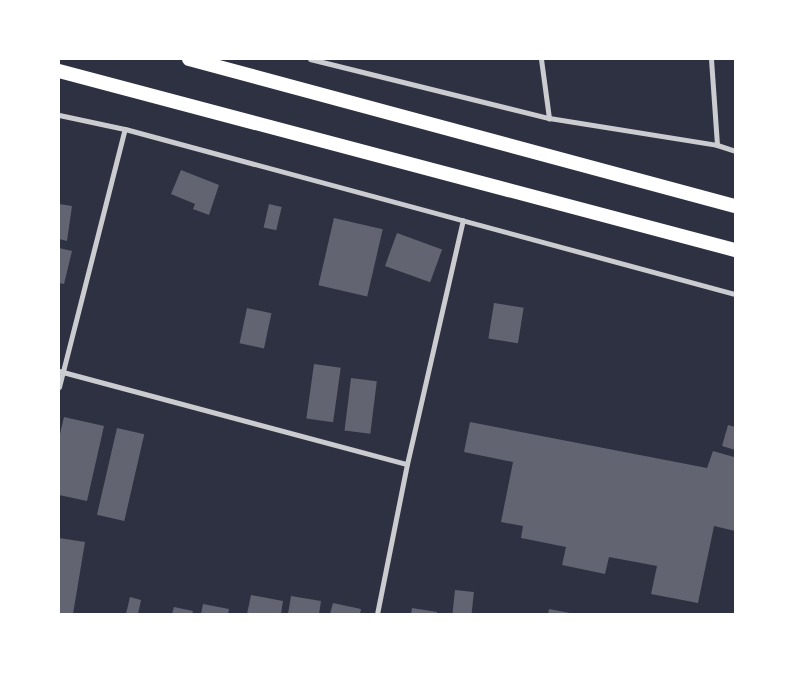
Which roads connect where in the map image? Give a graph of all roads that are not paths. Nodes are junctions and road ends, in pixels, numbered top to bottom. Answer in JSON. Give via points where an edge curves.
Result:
{"nodes":[{"id":1,"x":190,"y":59,"type":"edge"},
{"id":2,"x":310,"y":59,"type":"edge"},
{"id":3,"x":541,"y":59,"type":"edge"},
{"id":4,"x":711,"y":59,"type":"edge"},
{"id":5,"x":59,"y":71,"type":"edge"},
{"id":6,"x":59,"y":115,"type":"edge"},
{"id":7,"x":549,"y":118,"type":"junction"},
{"id":8,"x":124,"y":129,"type":"junction"},
{"id":9,"x":718,"y":145,"type":"junction"},
{"id":10,"x":735,"y":150,"type":"edge"},
{"id":11,"x":735,"y":206,"type":"edge"},
{"id":12,"x":462,"y":220,"type":"junction"},
{"id":13,"x":735,"y":250,"type":"edge"},
{"id":14,"x":735,"y":294,"type":"edge"},
{"id":15,"x":60,"y":371,"type":"edge"},
{"id":16,"x":59,"y":387,"type":"edge"},
{"id":17,"x":407,"y":464,"type":"junction"},
{"id":18,"x":377,"y":614,"type":"edge"}],
"edges":[{"from":1,"to":11,"type":"highway"},
{"from":2,"to":7,"type":"street"},
{"from":3,"to":7,"type":"street"},
{"from":4,"to":9,"type":"street"},
{"from":5,"to":13,"type":"highway"},
{"from":6,"to":8,"type":"street"},
{"from":7,"to":9,"type":"street"},
{"from":8,"to":12,"type":"street"},
{"from":8,"to":15,"type":"street"},
{"from":9,"to":10,"type":"street"},
{"from":12,"to":14,"type":"street"},
{"from":12,"to":17,"type":"street"},
{"from":15,"to":16,"type":"street"},
{"from":15,"to":17,"type":"street"},
{"from":17,"to":18,"type":"street"}]}
